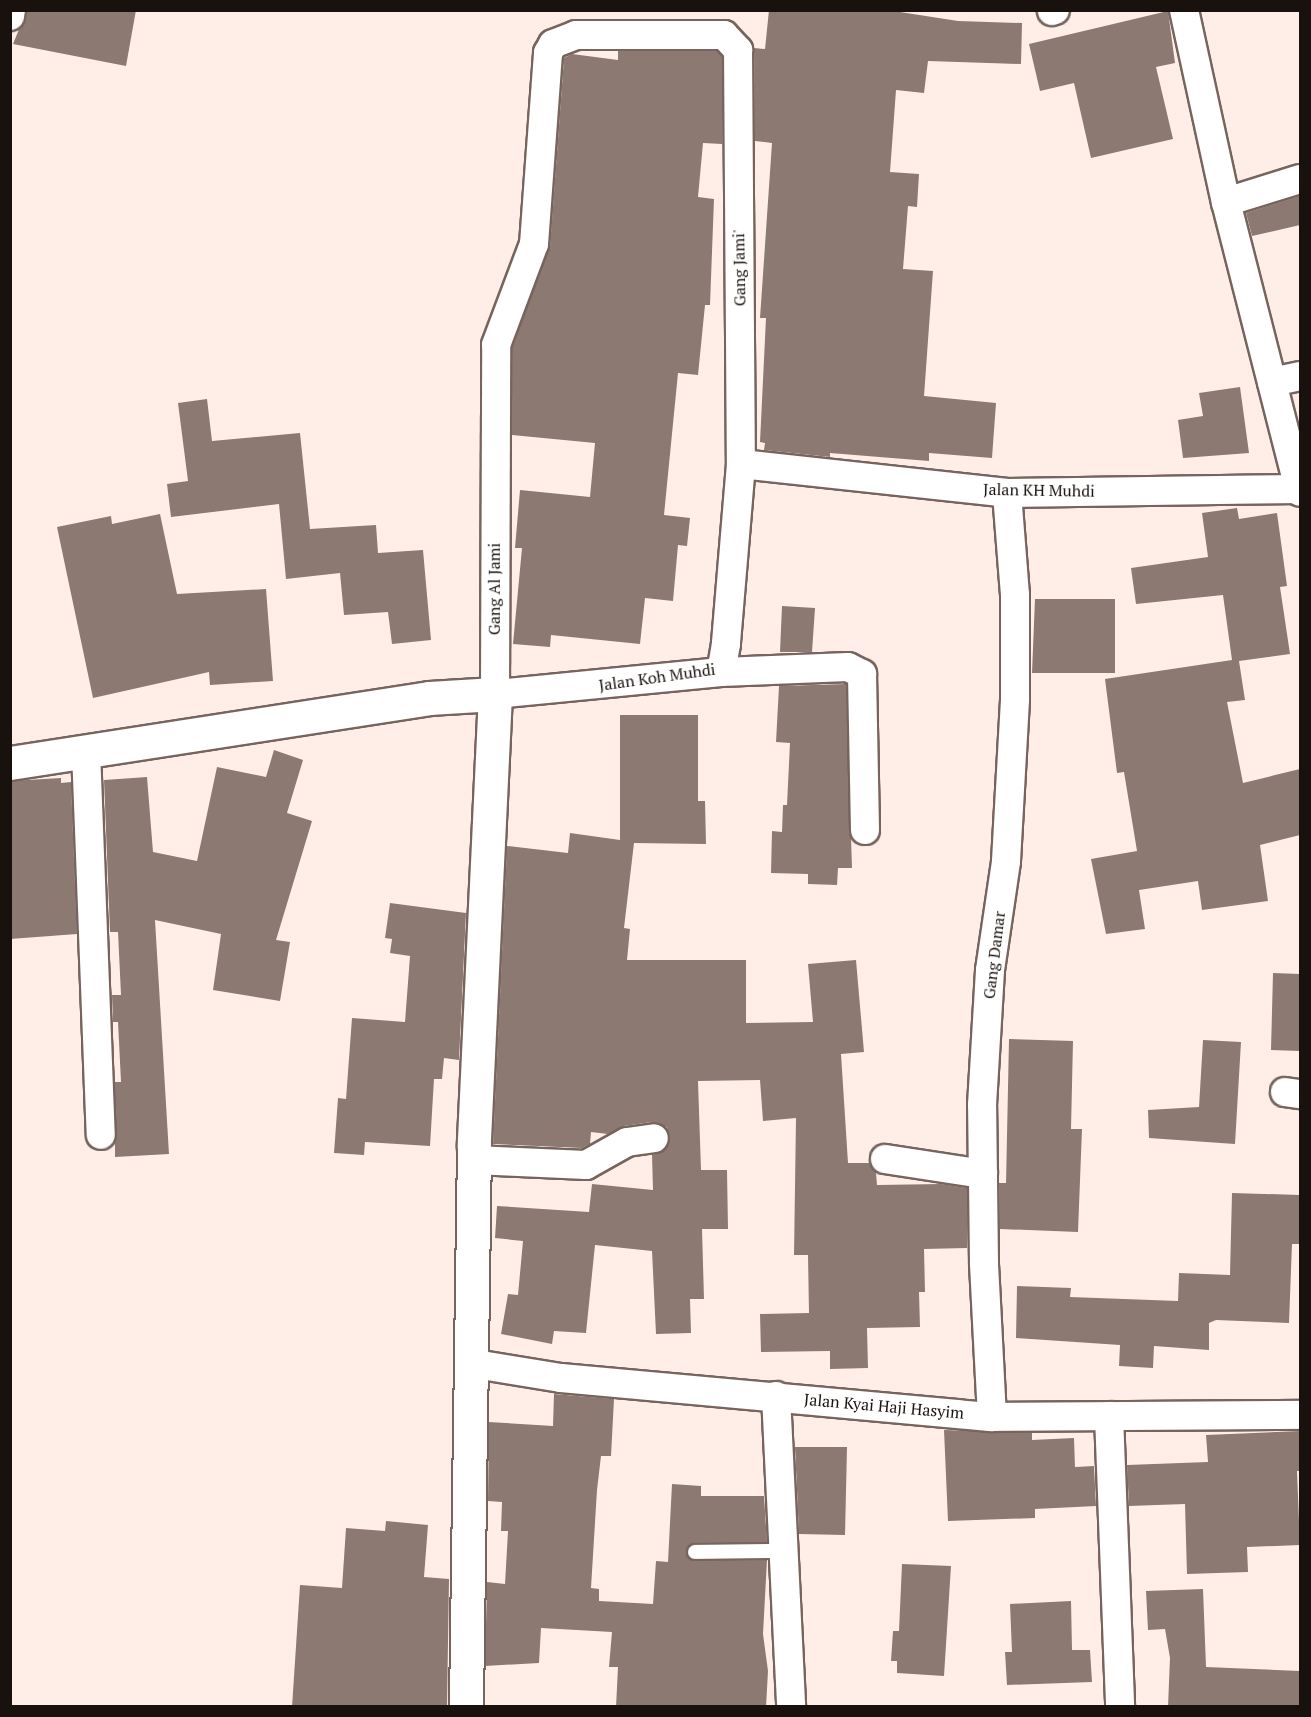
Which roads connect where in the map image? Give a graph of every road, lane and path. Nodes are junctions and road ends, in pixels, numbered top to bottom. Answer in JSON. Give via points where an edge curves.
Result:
{"nodes":[{"id":1,"x":11,"y":10,"type":"edge"},
{"id":2,"x":1184,"y":10,"type":"edge"},
{"id":3,"x":10,"y":16,"type":"edge"},
{"id":4,"x":1300,"y":179,"type":"edge"},
{"id":5,"x":1226,"y":202,"type":"junction"},
{"id":6,"x":1300,"y":376,"type":"edge"},
{"id":7,"x":1272,"y":381,"type":"junction"},
{"id":8,"x":741,"y":464,"type":"junction"},
{"id":9,"x":493,"y":484,"type":"joint"},
{"id":10,"x":1300,"y":491,"type":"edge"},
{"id":11,"x":1007,"y":493,"type":"junction"},
{"id":12,"x":721,"y":672,"type":"junction"},
{"id":13,"x":495,"y":694,"type":"junction"},
{"id":14,"x":86,"y":751,"type":"junction"},
{"id":15,"x":10,"y":763,"type":"edge"},
{"id":16,"x":865,"y":830,"type":"dead end"},
{"id":17,"x":101,"y":1135,"type":"dead end"},
{"id":18,"x":654,"y":1138,"type":"dead end"},
{"id":19,"x":885,"y":1159,"type":"dead end"},
{"id":20,"x":474,"y":1160,"type":"junction"},
{"id":21,"x":983,"y":1174,"type":"junction"},
{"id":22,"x":469,"y":1363,"type":"junction"},
{"id":23,"x":776,"y":1396,"type":"junction"},
{"id":24,"x":1300,"y":1415,"type":"edge"},
{"id":25,"x":1108,"y":1416,"type":"junction"},
{"id":26,"x":992,"y":1417,"type":"junction"},
{"id":27,"x":695,"y":1551,"type":"dead end"},
{"id":28,"x":783,"y":1551,"type":"junction"},
{"id":29,"x":466,"y":1707,"type":"edge"},
{"id":30,"x":791,"y":1707,"type":"edge"},
{"id":31,"x":1120,"y":1707,"type":"edge"}],
"edges":[{"from":1,"to":3,"type":"street"},
{"from":2,"to":5,"type":"street"},
{"from":4,"to":5,"type":"street"},
{"from":5,"to":7,"type":"street"},
{"from":6,"to":7,"type":"street"},
{"from":7,"to":10,"type":"street"},
{"from":8,"to":9,"type":"street","name":"Gang Jami'","via":[[738,50],[724,36],[576,35],[554,44],[548,53],[534,244],[496,345]]},
{"from":8,"to":11,"type":"street","name":"Jalan KH Muhdi"},
{"from":8,"to":12,"type":"street","name":"Jalan Koh Muhdi"},
{"from":9,"to":13,"type":"street","name":"Gang Al Jami"},
{"from":10,"to":11,"type":"street","name":"Jalan KH Muhdi"},
{"from":11,"to":21,"type":"street","name":"Gang Damar","via":[[1015,595],[1015,699],[1006,861],[990,970],[982,1105]]},
{"from":12,"to":13,"type":"street","name":"Jalan Koh Muhdi"},
{"from":12,"to":16,"type":"street","via":[[848,667],[862,675]]},
{"from":13,"to":14,"type":"main road","via":[[429,698]]},
{"from":13,"to":20,"type":"main road"},
{"from":14,"to":15,"type":"main road"},
{"from":14,"to":17,"type":"street"},
{"from":18,"to":20,"type":"street","via":[[627,1142],[586,1165]]},
{"from":19,"to":21,"type":"street"},
{"from":20,"to":22,"type":"main road"},
{"from":21,"to":26,"type":"street","name":"Gang Damar"},
{"from":22,"to":23,"type":"street","name":"Jalan Kyai Haji Hasyim","via":[[561,1378]]},
{"from":22,"to":29,"type":"main road"},
{"from":23,"to":26,"type":"street","name":"Jalan Kyai Haji Hasyim"},
{"from":23,"to":28,"type":"street"},
{"from":24,"to":25,"type":"street","name":"Jalan Kyai Haji Hasyim"},
{"from":25,"to":26,"type":"street","name":"Jalan Kyai Haji Hasyim"},
{"from":25,"to":31,"type":"street"},
{"from":27,"to":28,"type":"lane"},
{"from":28,"to":30,"type":"street"}]}
